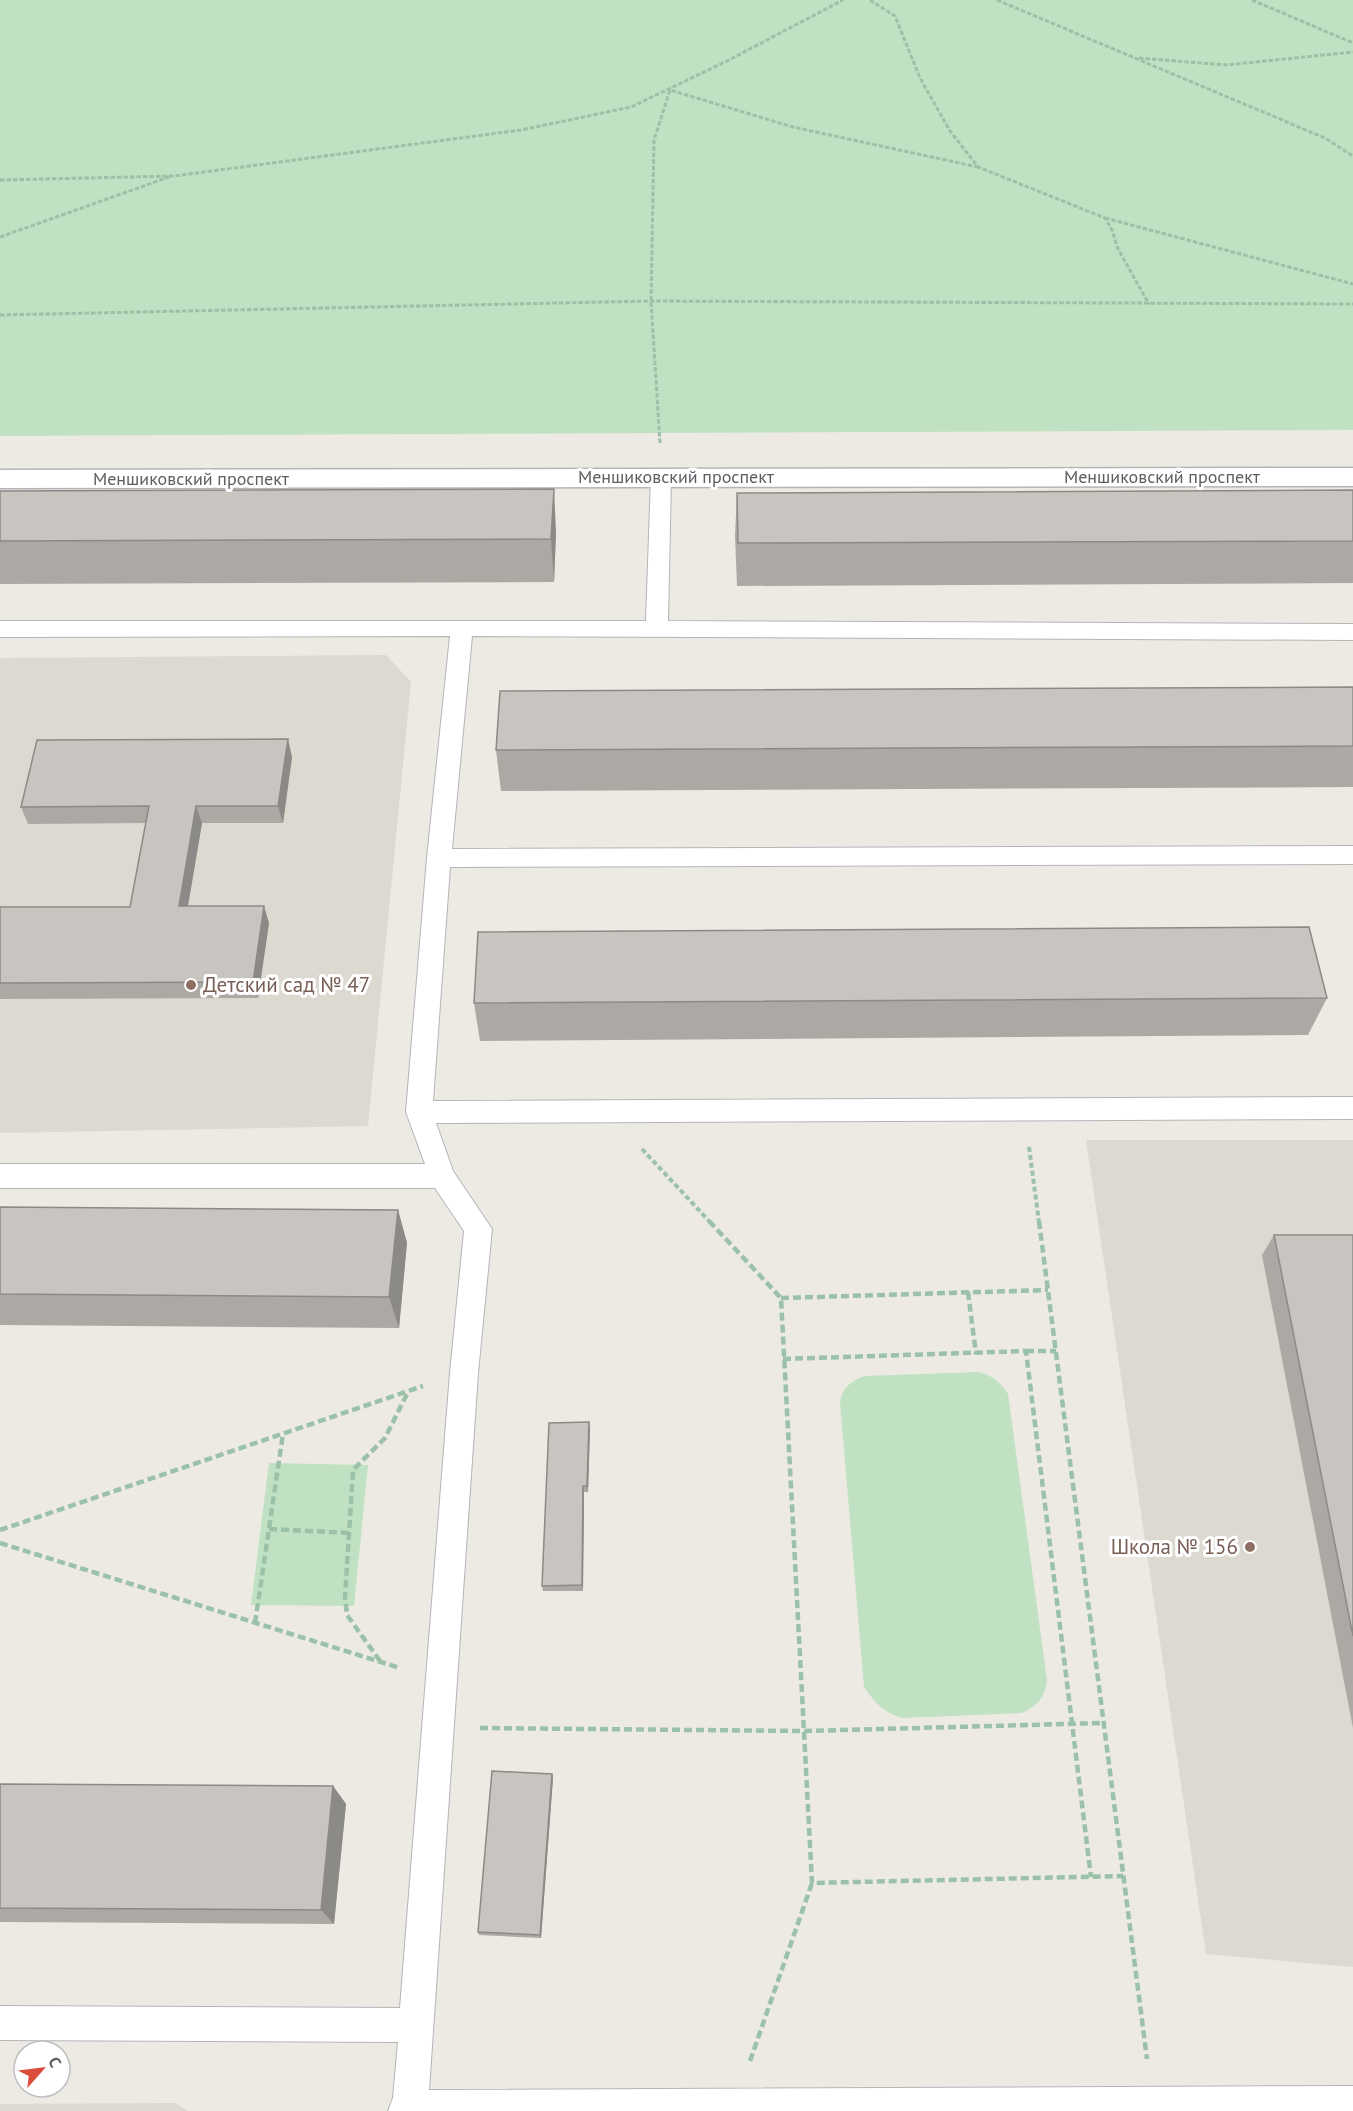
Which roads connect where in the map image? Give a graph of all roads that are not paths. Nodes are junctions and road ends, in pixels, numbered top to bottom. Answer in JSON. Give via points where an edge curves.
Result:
{"nodes":[{"id":1,"x":661,"y":477,"type":"junction"},
{"id":2,"x":1353,"y":477,"type":"edge"},
{"id":3,"x":0,"y":479,"type":"edge"},
{"id":4,"x":462,"y":628,"type":"junction"},
{"id":5,"x":0,"y":629,"type":"edge"},
{"id":6,"x":657,"y":630,"type":"junction"},
{"id":7,"x":1353,"y":632,"type":"edge"},
{"id":8,"x":1353,"y":855,"type":"edge"},
{"id":9,"x":439,"y":858,"type":"junction"},
{"id":10,"x":1353,"y":1108,"type":"edge"},
{"id":11,"x":419,"y":1112,"type":"junction"},
{"id":12,"x":0,"y":1176,"type":"edge"},
{"id":13,"x":442,"y":1176,"type":"junction"},
{"id":14,"x":0,"y":2023,"type":"edge"},
{"id":15,"x":415,"y":2025,"type":"junction"},
{"id":16,"x":1353,"y":2103,"type":"edge"},
{"id":17,"x":408,"y":2110,"type":"edge"}],
"edges":[{"from":1,"to":2,"type":"street","name":"Меншиковский проспект"},
{"from":1,"to":3,"type":"street","name":"Меншиковский проспект"},
{"from":1,"to":6,"type":"lane"},
{"from":4,"to":5,"type":"lane"},
{"from":4,"to":6,"type":"lane"},
{"from":4,"to":9,"type":"lane"},
{"from":6,"to":7,"type":"lane"},
{"from":8,"to":9,"type":"lane"},
{"from":9,"to":11,"type":"lane"},
{"from":10,"to":11,"type":"lane"},
{"from":11,"to":13,"type":"lane"},
{"from":12,"to":13,"type":"lane"},
{"from":13,"to":15,"type":"lane","via":[[477,1229]]},
{"from":14,"to":15,"type":"lane"},
{"from":15,"to":17,"type":"lane"},
{"from":16,"to":17,"type":"lane"}]}
